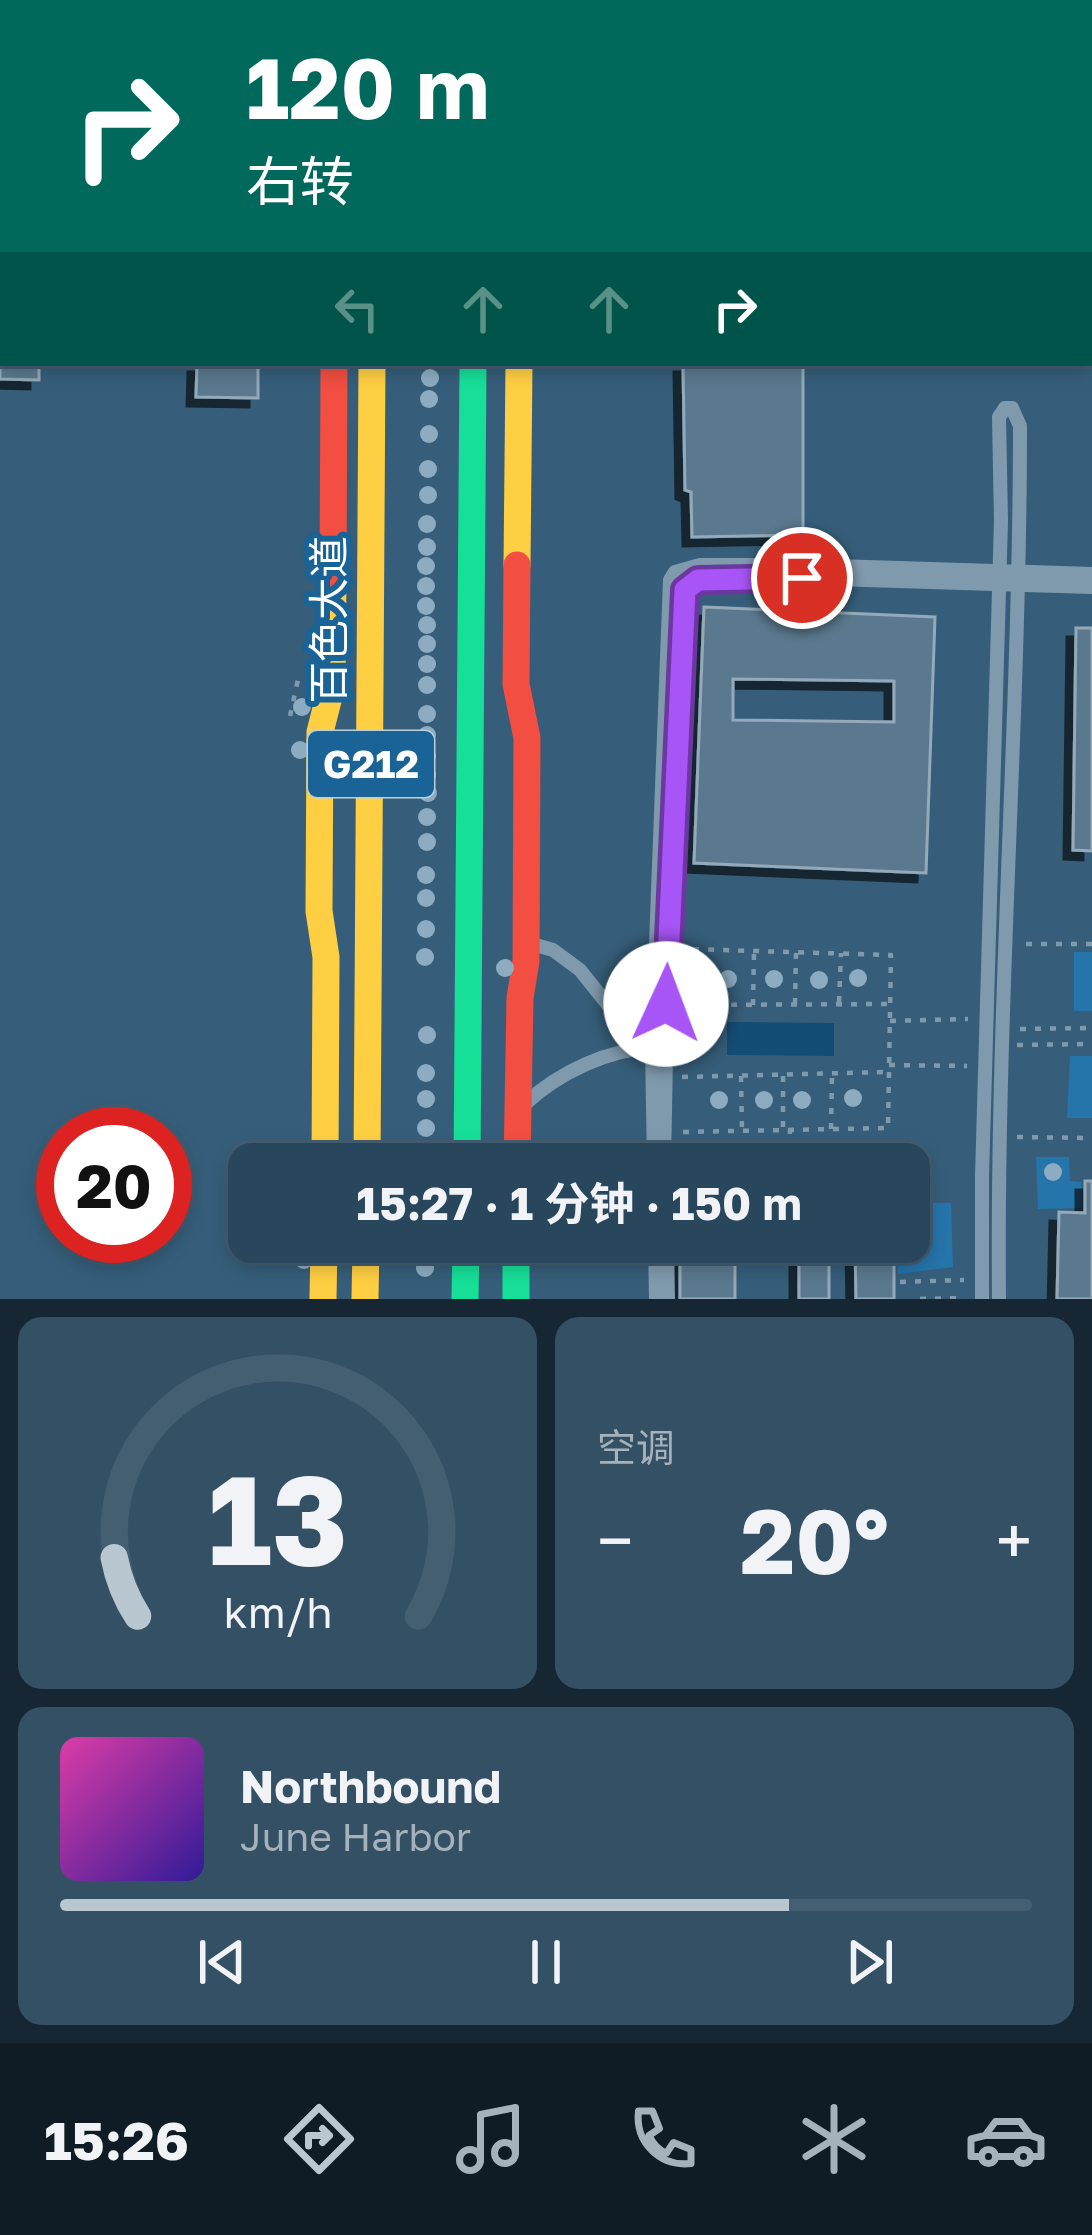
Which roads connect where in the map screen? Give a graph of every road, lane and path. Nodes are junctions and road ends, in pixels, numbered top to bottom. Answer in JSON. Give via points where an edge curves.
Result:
{"nodes":[{"id":1,"x":334,"y":366,"type":"edge"},
{"id":2,"x":372,"y":366,"type":"edge"},
{"id":3,"x":472,"y":366,"type":"edge"},
{"id":4,"x":519,"y":366,"type":"edge"},
{"id":5,"x":371,"y":418,"type":"junction"},
{"id":6,"x":334,"y":434,"type":"junction"},
{"id":7,"x":998,"y":569,"type":"junction"},
{"id":8,"x":1092,"y":574,"type":"edge"},
{"id":9,"x":1019,"y":577,"type":"junction"},
{"id":10,"x":999,"y":586,"type":"junction"},
{"id":11,"x":1092,"y":587,"type":"edge"},
{"id":12,"x":526,"y":942,"type":"junction"},
{"id":13,"x":1005,"y":943,"type":"junction"},
{"id":14,"x":1092,"y":944,"type":"edge"},
{"id":15,"x":668,"y":947,"type":"junction"},
{"id":16,"x":754,"y":951,"type":"junction"},
{"id":17,"x":796,"y":952,"type":"junction"},
{"id":18,"x":841,"y":953,"type":"junction"},
{"id":19,"x":666,"y":1004,"type":"junction"},
{"id":20,"x":795,"y":1004,"type":"junction"},
{"id":21,"x":839,"y":1004,"type":"junction"},
{"id":22,"x":890,"y":1004,"type":"junction"},
{"id":23,"x":753,"y":1005,"type":"junction"},
{"id":24,"x":986,"y":1018,"type":"junction"},
{"id":25,"x":890,"y":1021,"type":"junction"},
{"id":26,"x":659,"y":1024,"type":"junction"},
{"id":27,"x":1092,"y":1028,"type":"edge"},
{"id":28,"x":1000,"y":1037,"type":"junction"},
{"id":29,"x":1092,"y":1044,"type":"edge"},
{"id":30,"x":658,"y":1047,"type":"junction"},
{"id":31,"x":985,"y":1066,"type":"junction"},
{"id":32,"x":889,"y":1068,"type":"junction"},
{"id":33,"x":832,"y":1073,"type":"junction"},
{"id":34,"x":782,"y":1075,"type":"junction"},
{"id":35,"x":665,"y":1076,"type":"junction"},
{"id":36,"x":741,"y":1076,"type":"junction"},
{"id":37,"x":517,"y":1112,"type":"junction"},
{"id":38,"x":831,"y":1129,"type":"junction"},
{"id":39,"x":663,"y":1130,"type":"junction"},
{"id":40,"x":742,"y":1130,"type":"junction"},
{"id":41,"x":786,"y":1130,"type":"junction"},
{"id":42,"x":999,"y":1137,"type":"junction"},
{"id":43,"x":1092,"y":1138,"type":"edge"},
{"id":44,"x":325,"y":1143,"type":"edge"},
{"id":45,"x":367,"y":1143,"type":"edge"},
{"id":46,"x":467,"y":1143,"type":"edge"},
{"id":47,"x":486,"y":1143,"type":"edge"},
{"id":48,"x":517,"y":1143,"type":"edge"},
{"id":49,"x":655,"y":1143,"type":"edge"},
{"id":50,"x":663,"y":1143,"type":"edge"},
{"id":51,"x":787,"y":1143,"type":"edge"},
{"id":52,"x":323,"y":1263,"type":"edge"},
{"id":53,"x":366,"y":1263,"type":"edge"},
{"id":54,"x":466,"y":1263,"type":"edge"},
{"id":55,"x":516,"y":1263,"type":"edge"},
{"id":56,"x":655,"y":1263,"type":"edge"},
{"id":57,"x":667,"y":1263,"type":"edge"},
{"id":58,"x":982,"y":1280,"type":"junction"},
{"id":59,"x":900,"y":1282,"type":"dead end"},
{"id":60,"x":322,"y":1299,"type":"edge"},
{"id":61,"x":365,"y":1299,"type":"edge"},
{"id":62,"x":465,"y":1299,"type":"edge"},
{"id":63,"x":516,"y":1299,"type":"edge"},
{"id":64,"x":656,"y":1299,"type":"edge"},
{"id":65,"x":668,"y":1299,"type":"edge"},
{"id":66,"x":920,"y":1299,"type":"edge"},
{"id":67,"x":982,"y":1299,"type":"edge"},
{"id":68,"x":999,"y":1299,"type":"edge"}],
"edges":[{"from":1,"to":6,"type":"main road"},
{"from":2,"to":5,"type":"main road","name":"百色大道","number":"G212"},
{"from":3,"to":46,"type":"main road","number":"G212"},
{"from":4,"to":12,"type":"main road","via":[[516,684],[527,738]]},
{"from":5,"to":6,"type":"main road"},
{"from":5,"to":45,"type":"main road","name":"百色大道","number":"G212"},
{"from":6,"to":44,"type":"main road","via":[[332,685],[320,732]]},
{"from":7,"to":9,"type":"lane"},
{"from":7,"to":9,"type":"lane","via":[[999,417],[1012,408],[1020,426]]},
{"from":7,"to":10,"type":"lane"},
{"from":7,"to":26,"type":"lane","via":[[741,565],[675,572]]},
{"from":8,"to":9,"type":"lane"},
{"from":9,"to":10,"type":"lane"},
{"from":9,"to":11,"type":"lane"},
{"from":9,"to":13,"type":"lane"},
{"from":10,"to":15,"type":"lane","via":[[802,578],[690,584],[682,600]]},
{"from":10,"to":24,"type":"lane"},
{"from":12,"to":26,"type":"lane","via":[[580,970],[626,1019]]},
{"from":12,"to":37,"type":"main road"},
{"from":13,"to":14,"type":"path"},
{"from":13,"to":28,"type":"lane"},
{"from":15,"to":16,"type":"path"},
{"from":15,"to":19,"type":"lane"},
{"from":16,"to":17,"type":"path"},
{"from":16,"to":23,"type":"path"},
{"from":17,"to":18,"type":"path"},
{"from":17,"to":20,"type":"path"},
{"from":18,"to":21,"type":"path"},
{"from":18,"to":22,"type":"path","via":[[891,955]]},
{"from":19,"to":23,"type":"path"},
{"from":19,"to":26,"type":"lane"},
{"from":20,"to":21,"type":"path"},
{"from":20,"to":23,"type":"path"},
{"from":21,"to":22,"type":"path"},
{"from":22,"to":25,"type":"path"},
{"from":24,"to":25,"type":"path"},
{"from":24,"to":31,"type":"lane"},
{"from":25,"to":32,"type":"path"},
{"from":26,"to":30,"type":"lane"},
{"from":27,"to":28,"type":"path"},
{"from":28,"to":29,"type":"path"},
{"from":28,"to":42,"type":"lane"},
{"from":30,"to":35,"type":"lane"},
{"from":30,"to":37,"type":"lane","via":[[603,1056]]},
{"from":30,"to":49,"type":"lane"},
{"from":31,"to":32,"type":"path"},
{"from":31,"to":58,"type":"lane"},
{"from":32,"to":33,"type":"path"},
{"from":32,"to":38,"type":"path","via":[[888,1128]]},
{"from":33,"to":34,"type":"path"},
{"from":33,"to":38,"type":"path"},
{"from":34,"to":36,"type":"path"},
{"from":34,"to":41,"type":"path"},
{"from":35,"to":36,"type":"path"},
{"from":35,"to":39,"type":"lane"},
{"from":36,"to":40,"type":"path"},
{"from":37,"to":47,"type":"main road"},
{"from":37,"to":48,"type":"main road"},
{"from":38,"to":41,"type":"path"},
{"from":39,"to":40,"type":"path"},
{"from":39,"to":50,"type":"lane"},
{"from":40,"to":41,"type":"path"},
{"from":41,"to":51,"type":"path"},
{"from":42,"to":43,"type":"path"},
{"from":42,"to":68,"type":"lane"},
{"from":52,"to":60,"type":"main road"},
{"from":53,"to":61,"type":"main road"},
{"from":54,"to":62,"type":"main road"},
{"from":55,"to":63,"type":"main road"},
{"from":56,"to":64,"type":"lane"},
{"from":57,"to":65,"type":"lane"},
{"from":58,"to":59,"type":"path"},
{"from":58,"to":67,"type":"lane"},
{"from":66,"to":67,"type":"path"}]}
